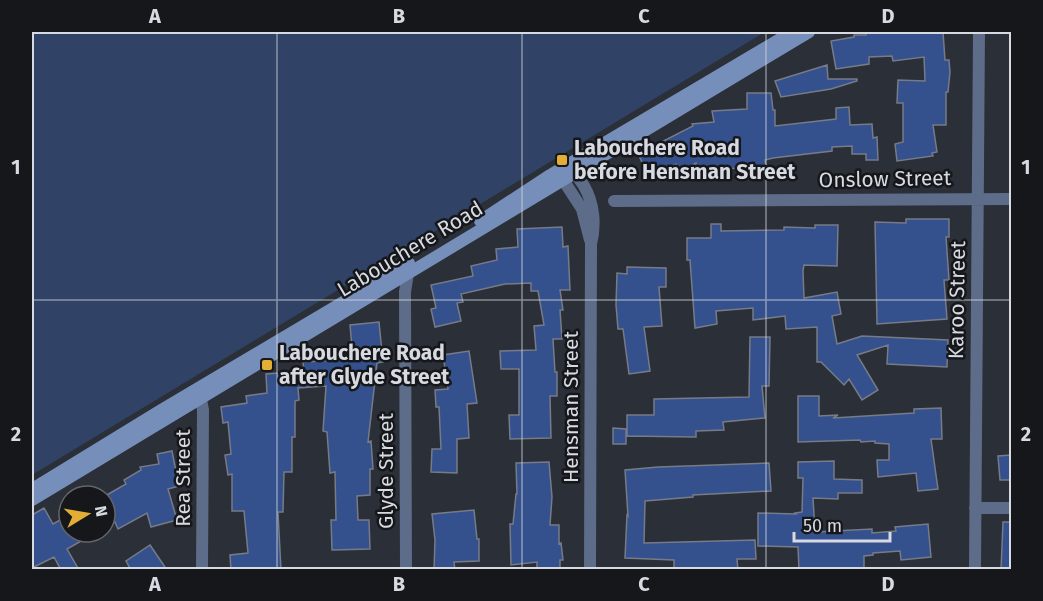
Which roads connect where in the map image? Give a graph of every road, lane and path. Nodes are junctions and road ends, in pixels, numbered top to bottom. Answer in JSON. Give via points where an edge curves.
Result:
{"nodes":[{"id":1,"x":792,"y":32,"type":"edge"},
{"id":2,"x":809,"y":32,"type":"edge"},
{"id":3,"x":980,"y":32,"type":"edge"},
{"id":4,"x":566,"y":172,"type":"junction"},
{"id":5,"x":978,"y":198,"type":"junction"},
{"id":6,"x":1011,"y":199,"type":"edge"},
{"id":7,"x":614,"y":201,"type":"dead end"},
{"id":8,"x":406,"y":270,"type":"junction"},
{"id":9,"x":200,"y":393,"type":"junction"},
{"id":10,"x":32,"y":489,"type":"edge"},
{"id":11,"x":32,"y":500,"type":"edge"},
{"id":12,"x":975,"y":508,"type":"junction"},
{"id":13,"x":1011,"y":508,"type":"edge"},
{"id":14,"x":202,"y":570,"type":"edge"},
{"id":15,"x":406,"y":570,"type":"edge"},
{"id":16,"x":590,"y":570,"type":"edge"},
{"id":17,"x":975,"y":570,"type":"edge"}],
"edges":[{"from":1,"to":4,"type":"main road","name":"Labouchere Road"},
{"from":2,"to":4,"type":"main road","name":"Labouchere Road"},
{"from":3,"to":5,"type":"street","name":"Karoo Street"},
{"from":4,"to":8,"type":"main road","name":"Labouchere Road"},
{"from":4,"to":16,"type":"street","name":"Hensman Street","via":[[584,186],[595,229],[591,244]]},
{"from":5,"to":6,"type":"street","name":"Onslow Street"},
{"from":5,"to":7,"type":"street","name":"Onslow Street"},
{"from":5,"to":12,"type":"street","name":"Karoo Street"},
{"from":8,"to":9,"type":"main road","name":"Labouchere Road"},
{"from":8,"to":15,"type":"street","name":"Glyde Street"},
{"from":9,"to":10,"type":"main road","name":"Labouchere Road"},
{"from":9,"to":11,"type":"main road","name":"Labouchere Road"},
{"from":9,"to":14,"type":"street","name":"Rea Street"},
{"from":12,"to":13,"type":"street"},
{"from":12,"to":17,"type":"street","name":"Karoo Street"}]}
